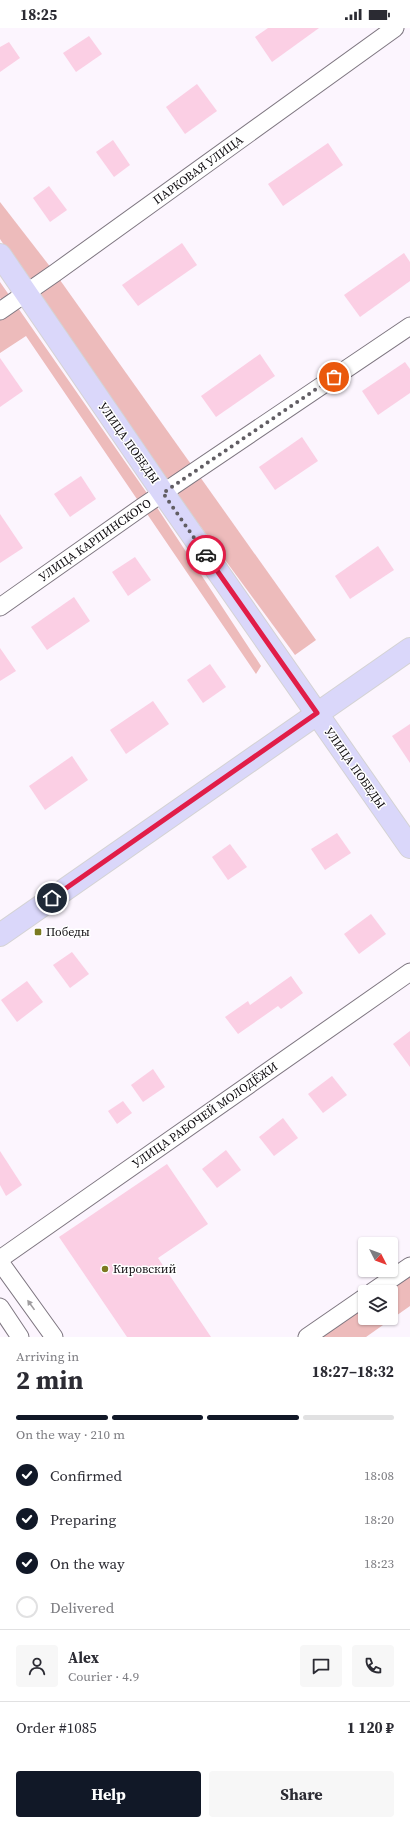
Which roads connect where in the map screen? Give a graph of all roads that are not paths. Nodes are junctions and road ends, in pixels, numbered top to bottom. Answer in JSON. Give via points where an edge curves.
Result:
{"nodes":[{"id":1,"x":395,"y":28,"type":"edge"},
{"id":2,"x":0,"y":255,"type":"edge"},
{"id":3,"x":26,"y":293,"type":"junction"},
{"id":4,"x":0,"y":311,"type":"edge"},
{"id":5,"x":410,"y":326,"type":"edge"},
{"id":6,"x":163,"y":493,"type":"junction"},
{"id":7,"x":0,"y":607,"type":"edge"},
{"id":8,"x":410,"y":649,"type":"edge"},
{"id":9,"x":317,"y":713,"type":"junction"},
{"id":10,"x":410,"y":846,"type":"edge"},
{"id":11,"x":0,"y":935,"type":"edge"},
{"id":12,"x":410,"y":972,"type":"edge"},
{"id":13,"x":0,"y":1259,"type":"edge"},
{"id":14,"x":0,"y":1262,"type":"edge"},
{"id":15,"x":410,"y":1266,"type":"edge"},
{"id":16,"x":382,"y":1285,"type":"edge"},
{"id":17,"x":358,"y":1302,"type":"edge"},
{"id":18,"x":0,"y":1307,"type":"edge"},
{"id":19,"x":20,"y":1337,"type":"edge"},
{"id":20,"x":54,"y":1337,"type":"edge"},
{"id":21,"x":307,"y":1337,"type":"edge"}],
"edges":[{"from":1,"to":3,"type":"street","name":"ПАРКОВАЯ УЛИЦА"},
{"from":2,"to":3,"type":"main road","name":"УЛИЦА ПОБЕДЫ"},
{"from":3,"to":4,"type":"street","name":"ПАРКОВАЯ УЛИЦА"},
{"from":3,"to":6,"type":"main road","name":"УЛИЦА ПОБЕДЫ"},
{"from":5,"to":6,"type":"street","name":"УЛИЦА КАРПИНСКОГО"},
{"from":6,"to":7,"type":"street","name":"УЛИЦА КАРПИНСКОГО"},
{"from":6,"to":9,"type":"main road","name":"УЛИЦА ПОБЕДЫ"},
{"from":8,"to":9,"type":"main road"},
{"from":9,"to":10,"type":"main road","name":"УЛИЦА ПОБЕДЫ"},
{"from":9,"to":11,"type":"main road"},
{"from":12,"to":13,"type":"street","name":"УЛИЦА РАБОЧЕЙ МОЛОДЁЖИ"},
{"from":20,"to":14,"type":"street","one_way":true},
{"from":15,"to":16,"type":"street"},
{"from":17,"to":21,"type":"street"},
{"from":18,"to":19,"type":"street"}]}
